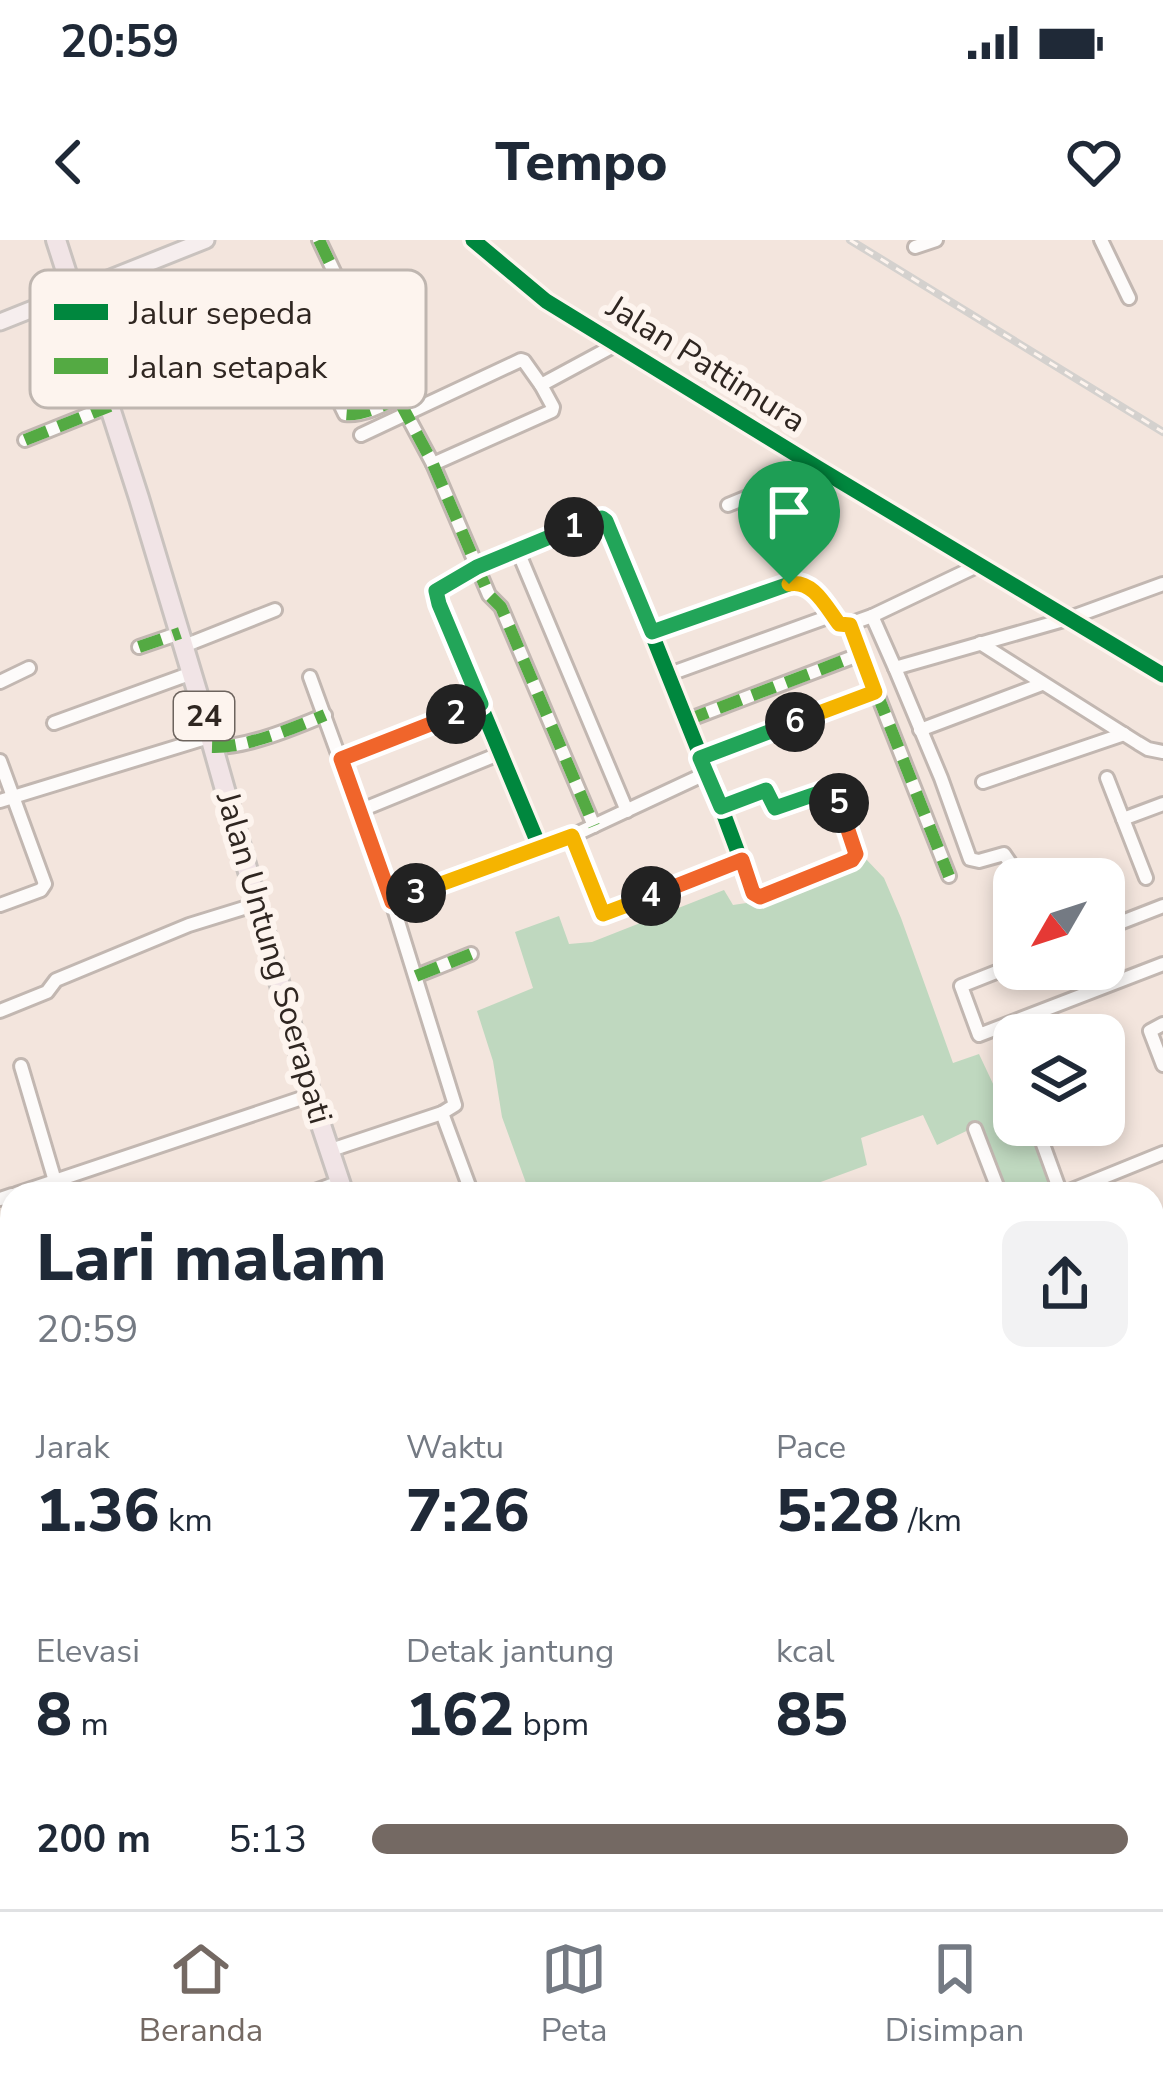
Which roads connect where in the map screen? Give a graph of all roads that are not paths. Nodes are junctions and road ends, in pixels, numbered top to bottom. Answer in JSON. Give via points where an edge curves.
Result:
{"nodes":[{"id":1,"x":56,"y":240,"type":"edge"},
{"id":2,"x":206,"y":240,"type":"edge"},
{"id":3,"x":319,"y":240,"type":"edge"},
{"id":4,"x":473,"y":240,"type":"edge"},
{"id":5,"x":935,"y":240,"type":"edge"},
{"id":6,"x":1101,"y":240,"type":"edge"},
{"id":7,"x":915,"y":247,"type":"dead end"},
{"id":8,"x":65,"y":270,"type":"edge"},
{"id":9,"x":130,"y":270,"type":"edge"},
{"id":10,"x":333,"y":270,"type":"edge"},
{"id":11,"x":1129,"y":298,"type":"dead end"},
{"id":12,"x":30,"y":310,"type":"edge"},
{"id":13,"x":0,"y":322,"type":"edge"},
{"id":14,"x":617,"y":344,"type":"junction"},
{"id":15,"x":541,"y":385,"type":"junction"},
{"id":16,"x":426,"y":404,"type":"edge"},
{"id":17,"x":105,"y":408,"type":"edge"},
{"id":18,"x":111,"y":408,"type":"edge"},
{"id":19,"x":342,"y":408,"type":"edge"},
{"id":20,"x":377,"y":408,"type":"edge"},
{"id":21,"x":403,"y":408,"type":"edge"},
{"id":22,"x":417,"y":408,"type":"edge"},
{"id":23,"x":406,"y":413,"type":"junction"},
{"id":24,"x":361,"y":435,"type":"dead end"},
{"id":25,"x":25,"y":440,"type":"dead end"},
{"id":26,"x":433,"y":464,"type":"junction"},
{"id":27,"x":818,"y":468,"type":"junction"},
{"id":28,"x":728,"y":505,"type":"dead end"},
{"id":29,"x":517,"y":549,"type":"junction"},
{"id":30,"x":980,"y":565,"type":"junction"},
{"id":31,"x":477,"y":567,"type":"junction"},
{"id":32,"x":1163,"y":584,"type":"edge"},
{"id":33,"x":275,"y":610,"type":"dead end"},
{"id":34,"x":832,"y":615,"type":"junction"},
{"id":35,"x":872,"y":616,"type":"junction"},
{"id":36,"x":1067,"y":619,"type":"junction"},
{"id":37,"x":850,"y":625,"type":"junction"},
{"id":38,"x":652,"y":632,"type":"junction"},
{"id":39,"x":182,"y":640,"type":"junction"},
{"id":40,"x":980,"y":643,"type":"junction"},
{"id":41,"x":139,"y":647,"type":"dead end"},
{"id":42,"x":861,"y":655,"type":"junction"},
{"id":43,"x":29,"y":668,"type":"dead end"},
{"id":44,"x":896,"y":668,"type":"junction"},
{"id":45,"x":192,"y":673,"type":"junction"},
{"id":46,"x":668,"y":675,"type":"junction"},
{"id":47,"x":1163,"y":675,"type":"edge"},
{"id":48,"x":310,"y":677,"type":"dead end"},
{"id":49,"x":0,"y":682,"type":"edge"},
{"id":50,"x":1042,"y":684,"type":"junction"},
{"id":51,"x":875,"y":692,"type":"junction"},
{"id":52,"x":481,"y":704,"type":"junction"},
{"id":53,"x":325,"y":715,"type":"junction"},
{"id":54,"x":685,"y":721,"type":"junction"},
{"id":55,"x":54,"y":723,"type":"dead end"},
{"id":56,"x":920,"y":730,"type":"junction"},
{"id":57,"x":1124,"y":734,"type":"junction"},
{"id":58,"x":211,"y":742,"type":"junction"},
{"id":59,"x":1163,"y":752,"type":"edge"},
{"id":60,"x":501,"y":753,"type":"junction"},
{"id":61,"x":700,"y":758,"type":"junction"},
{"id":62,"x":341,"y":759,"type":"junction"},
{"id":63,"x":0,"y":761,"type":"edge"},
{"id":64,"x":707,"y":773,"type":"junction"},
{"id":65,"x":1108,"y":778,"type":"dead end"},
{"id":66,"x":983,"y":782,"type":"dead end"},
{"id":67,"x":7,"y":799,"type":"edge"},
{"id":68,"x":1163,"y":803,"type":"edge"},
{"id":69,"x":721,"y":807,"type":"junction"},
{"id":70,"x":359,"y":811,"type":"junction"},
{"id":71,"x":627,"y":811,"type":"junction"},
{"id":72,"x":1124,"y":819,"type":"junction"},
{"id":73,"x":594,"y":826,"type":"junction"},
{"id":74,"x":572,"y":836,"type":"junction"},
{"id":75,"x":540,"y":848,"type":"junction"},
{"id":76,"x":1007,"y":858,"type":"edge"},
{"id":77,"x":742,"y":860,"type":"junction"},
{"id":78,"x":950,"y":876,"type":"dead end"},
{"id":79,"x":1146,"y":878,"type":"dead end"},
{"id":80,"x":392,"y":902,"type":"junction"},
{"id":81,"x":0,"y":904,"type":"edge"},
{"id":82,"x":257,"y":904,"type":"junction"},
{"id":83,"x":1163,"y":906,"type":"edge"},
{"id":84,"x":1125,"y":921,"type":"edge"},
{"id":85,"x":472,"y":954,"type":"dead end"},
{"id":86,"x":1163,"y":964,"type":"edge"},
{"id":87,"x":993,"y":973,"type":"edge"},
{"id":88,"x":416,"y":976,"type":"junction"},
{"id":89,"x":1125,"y":979,"type":"edge"},
{"id":90,"x":1096,"y":990,"type":"edge"},
{"id":91,"x":0,"y":1011,"type":"edge"},
{"id":92,"x":1163,"y":1024,"type":"edge"},
{"id":93,"x":21,"y":1066,"type":"dead end"},
{"id":94,"x":1163,"y":1066,"type":"edge"},
{"id":95,"x":311,"y":1095,"type":"junction"},
{"id":96,"x":442,"y":1113,"type":"junction"},
{"id":97,"x":975,"y":1129,"type":"dead end"},
{"id":98,"x":1044,"y":1146,"type":"edge"},
{"id":99,"x":331,"y":1150,"type":"junction"},
{"id":100,"x":1163,"y":1153,"type":"edge"},
{"id":101,"x":55,"y":1181,"type":"junction"},
{"id":102,"x":52,"y":1182,"type":"edge"},
{"id":103,"x":340,"y":1182,"type":"edge"},
{"id":104,"x":468,"y":1182,"type":"edge"},
{"id":105,"x":995,"y":1182,"type":"edge"},
{"id":106,"x":1057,"y":1182,"type":"edge"},
{"id":107,"x":1091,"y":1182,"type":"edge"}],
"edges":[{"from":1,"to":8,"type":"highway","name":"Jalan Untung Soerapati","number":"24"},
{"from":2,"to":9,"type":"main road"},
{"from":3,"to":10,"type":"street"},
{"from":4,"to":14,"type":"street","name":"Jalan Pattimura","via":[[546,301]]},
{"from":5,"to":7,"type":"street"},
{"from":6,"to":11,"type":"street"},
{"from":12,"to":13,"type":"main road"},
{"from":14,"to":15,"type":"street"},
{"from":14,"to":27,"type":"street","name":"Jalan Pattimura"},
{"from":15,"to":16,"type":"street","via":[[520,360]]},
{"from":15,"to":26,"type":"street","via":[[552,411]]},
{"from":17,"to":25,"type":"street"},
{"from":18,"to":39,"type":"highway","name":"Jalan Untung Soerapati","number":"24"},
{"from":19,"to":20,"type":"street","via":[[350,416]]},
{"from":21,"to":23,"type":"street"},
{"from":22,"to":23,"type":"street"},
{"from":23,"to":24,"type":"street"},
{"from":23,"to":26,"type":"street"},
{"from":26,"to":31,"type":"street"},
{"from":27,"to":28,"type":"street"},
{"from":27,"to":30,"type":"street","name":"Jalan Pattimura"},
{"from":29,"to":31,"type":"street"},
{"from":29,"to":38,"type":"street","via":[[602,518]]},
{"from":29,"to":71,"type":"street"},
{"from":30,"to":35,"type":"street"},
{"from":30,"to":36,"type":"street","name":"Jalan Pattimura"},
{"from":31,"to":52,"type":"street","via":[[436,596]]},
{"from":31,"to":73,"type":"street"},
{"from":32,"to":36,"type":"street"},
{"from":33,"to":39,"type":"street"},
{"from":34,"to":37,"type":"street"},
{"from":34,"to":38,"type":"street","via":[[809,586],[795,582]]},
{"from":34,"to":46,"type":"street"},
{"from":35,"to":37,"type":"street"},
{"from":35,"to":44,"type":"street"},
{"from":36,"to":40,"type":"street"},
{"from":36,"to":47,"type":"street","name":"Jalan Pattimura"},
{"from":37,"to":42,"type":"street"},
{"from":38,"to":46,"type":"street"},
{"from":39,"to":41,"type":"street"},
{"from":39,"to":45,"type":"highway","name":"Jalan Untung Soerapati","number":"24"},
{"from":40,"to":44,"type":"street"},
{"from":40,"to":50,"type":"street"},
{"from":42,"to":51,"type":"street"},
{"from":42,"to":54,"type":"street"},
{"from":43,"to":49,"type":"street"},
{"from":44,"to":56,"type":"street"},
{"from":45,"to":55,"type":"street"},
{"from":45,"to":58,"type":"highway","name":"Jalan Untung Soerapati","number":"24"},
{"from":46,"to":54,"type":"street"},
{"from":48,"to":53,"type":"street"},
{"from":50,"to":56,"type":"street"},
{"from":50,"to":57,"type":"street"},
{"from":51,"to":61,"type":"street"},
{"from":51,"to":78,"type":"street"},
{"from":52,"to":60,"type":"street"},
{"from":52,"to":62,"type":"street"},
{"from":53,"to":58,"type":"street","via":[[263,738]]},
{"from":53,"to":62,"type":"street"},
{"from":54,"to":61,"type":"street"},
{"from":56,"to":76,"type":"street","via":[[970,859]]},
{"from":57,"to":59,"type":"street"},
{"from":57,"to":66,"type":"street"},
{"from":58,"to":67,"type":"street"},
{"from":58,"to":82,"type":"highway","name":"Jalan Untung Soerapati","number":"24"},
{"from":60,"to":70,"type":"street"},
{"from":60,"to":75,"type":"street"},
{"from":61,"to":64,"type":"street"},
{"from":62,"to":70,"type":"street"},
{"from":63,"to":67,"type":"street"},
{"from":64,"to":69,"type":"street"},
{"from":64,"to":71,"type":"street"},
{"from":65,"to":72,"type":"street"},
{"from":67,"to":81,"type":"street","via":[[44,887]]},
{"from":68,"to":72,"type":"street"},
{"from":69,"to":77,"type":"street"},
{"from":69,"to":77,"type":"street","via":[[766,790],[775,808],[833,788],[856,854],[760,897]]},
{"from":70,"to":80,"type":"street"},
{"from":71,"to":73,"type":"street"},
{"from":72,"to":79,"type":"street"},
{"from":73,"to":74,"type":"street"},
{"from":74,"to":75,"type":"street"},
{"from":74,"to":77,"type":"street","via":[[603,914]]},
{"from":75,"to":80,"type":"street"},
{"from":80,"to":88,"type":"street"},
{"from":82,"to":91,"type":"street","via":[[56,980],[47,992]]},
{"from":82,"to":95,"type":"highway","name":"Jalan Untung Soerapati","number":"24"},
{"from":83,"to":84,"type":"street"},
{"from":85,"to":88,"type":"street"},
{"from":86,"to":89,"type":"street"},
{"from":87,"to":90,"type":"street","via":[[961,986],[979,1035]]},
{"from":88,"to":96,"type":"street","via":[[455,1105]]},
{"from":92,"to":94,"type":"street","via":[[1150,1031]]},
{"from":93,"to":101,"type":"street"},
{"from":95,"to":99,"type":"highway","name":"Jalan Untung Soerapati","number":"24"},
{"from":95,"to":101,"type":"street"},
{"from":96,"to":99,"type":"street"},
{"from":96,"to":104,"type":"street"},
{"from":97,"to":105,"type":"street"},
{"from":98,"to":106,"type":"street"},
{"from":99,"to":103,"type":"highway","name":"Jalan Untung Soerapati","number":"24"},
{"from":100,"to":107,"type":"street"},
{"from":101,"to":102,"type":"street"}]}
